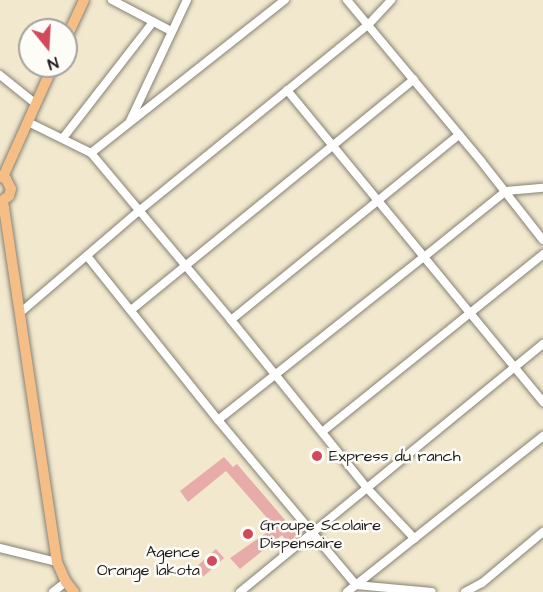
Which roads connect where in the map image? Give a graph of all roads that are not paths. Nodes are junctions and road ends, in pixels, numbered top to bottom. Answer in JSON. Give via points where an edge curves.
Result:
{"nodes":[{"id":1,"x":84,"y":0,"type":"edge"},
{"id":2,"x":112,"y":0,"type":"edge"},
{"id":3,"x":187,"y":0,"type":"edge"},
{"id":4,"x":285,"y":0,"type":"edge"},
{"id":5,"x":347,"y":0,"type":"edge"},
{"id":6,"x":391,"y":0,"type":"edge"},
{"id":7,"x":76,"y":18,"type":"edge"},
{"id":8,"x":153,"y":22,"type":"junction"},
{"id":9,"x":368,"y":25,"type":"junction"},
{"id":10,"x":171,"y":31,"type":"junction"},
{"id":11,"x":0,"y":75,"type":"edge"},
{"id":12,"x":48,"y":78,"type":"edge"},
{"id":13,"x":414,"y":79,"type":"junction"},
{"id":14,"x":287,"y":90,"type":"junction"},
{"id":15,"x":36,"y":104,"type":"junction"},
{"id":16,"x":28,"y":122,"type":"junction"},
{"id":17,"x":130,"y":123,"type":"junction"},
{"id":18,"x":459,"y":135,"type":"junction"},
{"id":19,"x":63,"y":138,"type":"junction"},
{"id":20,"x":334,"y":146,"type":"junction"},
{"id":21,"x":91,"y":153,"type":"junction"},
{"id":22,"x":2,"y":177,"type":"edge"},
{"id":23,"x":543,"y":188,"type":"edge"},
{"id":24,"x":506,"y":191,"type":"junction"},
{"id":25,"x":2,"y":201,"type":"edge"},
{"id":26,"x":377,"y":201,"type":"junction"},
{"id":27,"x":140,"y":210,"type":"junction"},
{"id":28,"x":543,"y":240,"type":"edge"},
{"id":29,"x":543,"y":254,"type":"edge"},
{"id":30,"x":87,"y":256,"type":"junction"},
{"id":31,"x":424,"y":257,"type":"junction"},
{"id":32,"x":185,"y":265,"type":"junction"},
{"id":33,"x":131,"y":310,"type":"junction"},
{"id":34,"x":469,"y":311,"type":"junction"},
{"id":35,"x":21,"y":312,"type":"junction"},
{"id":36,"x":231,"y":320,"type":"junction"},
{"id":37,"x":543,"y":344,"type":"edge"},
{"id":38,"x":515,"y":367,"type":"junction"},
{"id":39,"x":275,"y":375,"type":"junction"},
{"id":40,"x":543,"y":402,"type":"edge"},
{"id":41,"x":218,"y":420,"type":"junction"},
{"id":42,"x":322,"y":432,"type":"junction"},
{"id":43,"x":543,"y":436,"type":"edge"},
{"id":44,"x":366,"y":487,"type":"junction"},
{"id":45,"x":312,"y":532,"type":"junction"},
{"id":46,"x":543,"y":532,"type":"edge"},
{"id":47,"x":415,"y":539,"type":"junction"},
{"id":48,"x":0,"y":548,"type":"edge"},
{"id":49,"x":57,"y":562,"type":"junction"},
{"id":50,"x":66,"y":582,"type":"junction"},
{"id":51,"x":356,"y":585,"type":"junction"},
{"id":52,"x":53,"y":592,"type":"edge"},
{"id":53,"x":74,"y":592,"type":"edge"},
{"id":54,"x":240,"y":592,"type":"edge"},
{"id":55,"x":347,"y":592,"type":"edge"},
{"id":56,"x":432,"y":592,"type":"edge"},
{"id":57,"x":465,"y":592,"type":"edge"}],
"edges":[{"from":1,"to":7,"type":"main road"},
{"from":2,"to":8,"type":"street"},
{"from":3,"to":10,"type":"street"},
{"from":4,"to":17,"type":"street"},
{"from":5,"to":9,"type":"street"},
{"from":6,"to":9,"type":"street"},
{"from":8,"to":10,"type":"street"},
{"from":8,"to":19,"type":"street"},
{"from":9,"to":13,"type":"street"},
{"from":9,"to":14,"type":"street"},
{"from":10,"to":17,"type":"street"},
{"from":11,"to":15,"type":"street"},
{"from":12,"to":15,"type":"main road"},
{"from":13,"to":18,"type":"street"},
{"from":13,"to":20,"type":"street"},
{"from":14,"to":20,"type":"street"},
{"from":14,"to":27,"type":"street"},
{"from":15,"to":16,"type":"main road"},
{"from":16,"to":19,"type":"street"},
{"from":16,"to":22,"type":"main road"},
{"from":17,"to":21,"type":"street"},
{"from":18,"to":24,"type":"street"},
{"from":18,"to":26,"type":"street"},
{"from":19,"to":21,"type":"street"},
{"from":20,"to":26,"type":"street"},
{"from":20,"to":32,"type":"street"},
{"from":21,"to":27,"type":"street"},
{"from":22,"to":25,"type":"main road","via":[[11,189]]},
{"from":23,"to":24,"type":"street"},
{"from":24,"to":28,"type":"street"},
{"from":24,"to":31,"type":"street"},
{"from":25,"to":35,"type":"main road"},
{"from":26,"to":31,"type":"street"},
{"from":26,"to":36,"type":"street"},
{"from":27,"to":30,"type":"street"},
{"from":27,"to":32,"type":"street"},
{"from":29,"to":34,"type":"street"},
{"from":30,"to":33,"type":"street"},
{"from":30,"to":35,"type":"street"},
{"from":31,"to":34,"type":"street"},
{"from":31,"to":39,"type":"street"},
{"from":32,"to":33,"type":"street"},
{"from":32,"to":36,"type":"street"},
{"from":33,"to":41,"type":"street"},
{"from":34,"to":38,"type":"street"},
{"from":34,"to":42,"type":"street"},
{"from":35,"to":49,"type":"main road"},
{"from":36,"to":39,"type":"street"},
{"from":37,"to":38,"type":"street"},
{"from":38,"to":40,"type":"street"},
{"from":38,"to":44,"type":"street"},
{"from":39,"to":41,"type":"street"},
{"from":39,"to":42,"type":"street"},
{"from":41,"to":45,"type":"street"},
{"from":42,"to":44,"type":"street"},
{"from":43,"to":47,"type":"street"},
{"from":44,"to":45,"type":"street"},
{"from":44,"to":47,"type":"street"},
{"from":45,"to":51,"type":"street"},
{"from":45,"to":54,"type":"street"},
{"from":46,"to":57,"type":"street"},
{"from":47,"to":51,"type":"street"},
{"from":48,"to":49,"type":"street"},
{"from":49,"to":50,"type":"main road"},
{"from":50,"to":52,"type":"street"},
{"from":50,"to":53,"type":"main road"},
{"from":51,"to":55,"type":"street"},
{"from":51,"to":56,"type":"street"}]}
